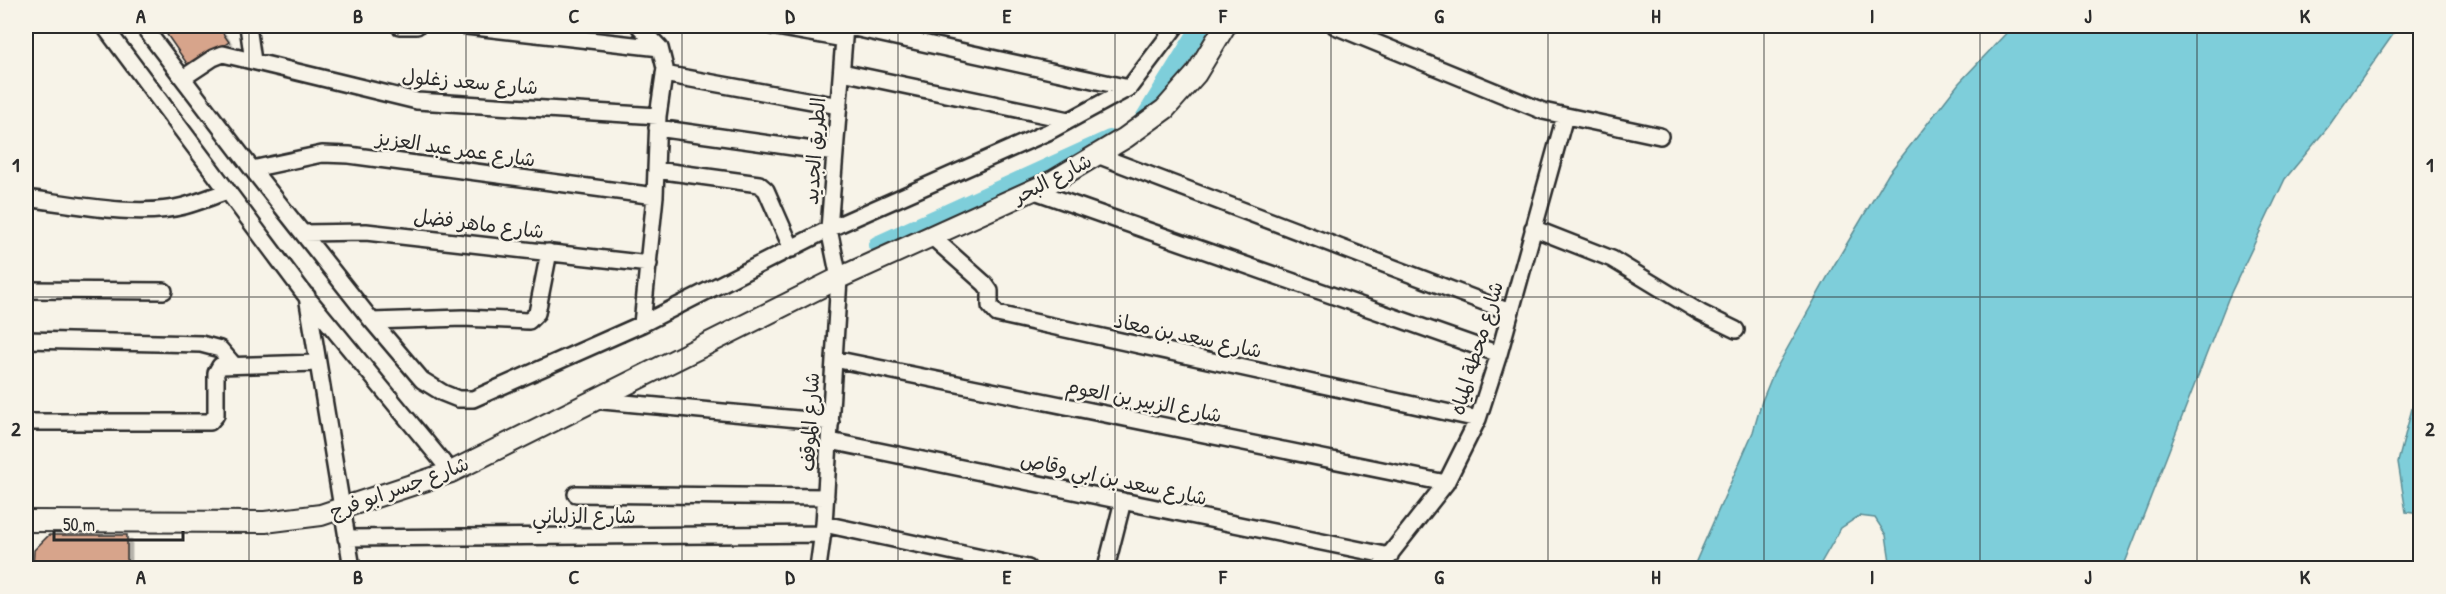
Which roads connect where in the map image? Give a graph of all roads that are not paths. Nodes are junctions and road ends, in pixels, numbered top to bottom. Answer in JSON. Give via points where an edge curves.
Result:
{"nodes":[{"id":1,"x":106,"y":26,"type":"edge"},
{"id":2,"x":143,"y":26,"type":"edge"},
{"id":3,"x":248,"y":26,"type":"edge"},
{"id":4,"x":399,"y":26,"type":"edge"},
{"id":5,"x":417,"y":26,"type":"edge"},
{"id":6,"x":466,"y":26,"type":"edge"},
{"id":7,"x":639,"y":26,"type":"edge"},
{"id":8,"x":771,"y":26,"type":"edge"},
{"id":9,"x":1176,"y":26,"type":"edge"},
{"id":10,"x":1224,"y":26,"type":"edge"},
{"id":11,"x":1335,"y":26,"type":"edge"},
{"id":12,"x":845,"y":30,"type":"edge"},
{"id":13,"x":660,"y":48,"type":"junction"},
{"id":14,"x":253,"y":61,"type":"junction"},
{"id":15,"x":842,"y":72,"type":"junction"},
{"id":16,"x":664,"y":74,"type":"junction"},
{"id":17,"x":183,"y":78,"type":"junction"},
{"id":18,"x":1128,"y":88,"type":"junction"},
{"id":19,"x":839,"y":106,"type":"junction"},
{"id":20,"x":1565,"y":116,"type":"junction"},
{"id":21,"x":1069,"y":120,"type":"junction"},
{"id":22,"x":657,"y":122,"type":"junction"},
{"id":23,"x":1660,"y":136,"type":"dead end"},
{"id":24,"x":835,"y":153,"type":"junction"},
{"id":25,"x":1097,"y":155,"type":"junction"},
{"id":26,"x":252,"y":169,"type":"junction"},
{"id":27,"x":656,"y":170,"type":"junction"},
{"id":28,"x":1032,"y":190,"type":"junction"},
{"id":29,"x":228,"y":191,"type":"junction"},
{"id":30,"x":655,"y":196,"type":"junction"},
{"id":31,"x":26,"y":198,"type":"edge"},
{"id":32,"x":1533,"y":228,"type":"junction"},
{"id":33,"x":829,"y":229,"type":"junction"},
{"id":34,"x":303,"y":233,"type":"junction"},
{"id":35,"x":930,"y":235,"type":"junction"},
{"id":36,"x":792,"y":249,"type":"junction"},
{"id":37,"x":549,"y":252,"type":"junction"},
{"id":38,"x":650,"y":264,"type":"junction"},
{"id":39,"x":839,"y":278,"type":"junction"},
{"id":40,"x":26,"y":290,"type":"edge"},
{"id":41,"x":165,"y":291,"type":"dead end"},
{"id":42,"x":306,"y":296,"type":"junction"},
{"id":43,"x":1510,"y":312,"type":"junction"},
{"id":44,"x":372,"y":321,"type":"junction"},
{"id":45,"x":642,"y":324,"type":"junction"},
{"id":46,"x":1736,"y":330,"type":"dead end"},
{"id":47,"x":26,"y":340,"type":"edge"},
{"id":48,"x":1499,"y":354,"type":"junction"},
{"id":49,"x":834,"y":359,"type":"junction"},
{"id":50,"x":317,"y":363,"type":"junction"},
{"id":51,"x":233,"y":364,"type":"junction"},
{"id":52,"x":592,"y":400,"type":"junction"},
{"id":53,"x":1478,"y":419,"type":"junction"},
{"id":54,"x":26,"y":422,"type":"edge"},
{"id":55,"x":831,"y":422,"type":"junction"},
{"id":56,"x":830,"y":441,"type":"junction"},
{"id":57,"x":451,"y":472,"type":"junction"},
{"id":58,"x":1446,"y":483,"type":"junction"},
{"id":59,"x":576,"y":494,"type":"dead end"},
{"id":60,"x":826,"y":497,"type":"junction"},
{"id":61,"x":1123,"y":501,"type":"junction"},
{"id":62,"x":341,"y":508,"type":"junction"},
{"id":63,"x":26,"y":521,"type":"edge"},
{"id":64,"x":823,"y":529,"type":"junction"},
{"id":65,"x":346,"y":538,"type":"junction"},
{"id":66,"x":1390,"y":556,"type":"junction"},
{"id":67,"x":352,"y":568,"type":"edge"},
{"id":68,"x":818,"y":568,"type":"edge"},
{"id":69,"x":1029,"y":568,"type":"edge"},
{"id":70,"x":1106,"y":568,"type":"edge"},
{"id":71,"x":1379,"y":568,"type":"edge"}],
"edges":[{"from":1,"to":29,"type":"street"},
{"from":2,"to":17,"type":"street"},
{"from":3,"to":14,"type":"street"},
{"from":4,"to":5,"type":"street"},
{"from":6,"to":13,"type":"street"},
{"from":7,"to":13,"type":"street"},
{"from":8,"to":12,"type":"street"},
{"from":9,"to":18,"type":"street"},
{"from":10,"to":25,"type":"street","name":"شارع البحر","via":[[1196,74],[1165,109]]},
{"from":11,"to":20,"type":"street","via":[[1543,111]]},
{"from":12,"to":15,"type":"street","name":"الطريق الجديد"},
{"from":12,"to":18,"type":"street"},
{"from":13,"to":16,"type":"street"},
{"from":14,"to":17,"type":"street","name":"شارع سعد زغلول","via":[[218,55]]},
{"from":14,"to":22,"type":"street","name":"شارع سعد زغلول","via":[[417,101]]},
{"from":15,"to":19,"type":"street","name":"الطريق الجديد"},
{"from":15,"to":21,"type":"street"},
{"from":16,"to":19,"type":"street"},
{"from":16,"to":22,"type":"street"},
{"from":17,"to":26,"type":"street"},
{"from":18,"to":21,"type":"street"},
{"from":19,"to":24,"type":"street","name":"الطريق الجديد"},
{"from":20,"to":23,"type":"street"},
{"from":20,"to":32,"type":"street","name":"شارع محطة المياه"},
{"from":21,"to":33,"type":"street"},
{"from":22,"to":24,"type":"street","name":"شارع سعد زغلول"},
{"from":22,"to":27,"type":"street"},
{"from":24,"to":33,"type":"street","name":"الطريق الجديد"},
{"from":25,"to":28,"type":"street","name":"شارع البحر"},
{"from":25,"to":43,"type":"street"},
{"from":26,"to":30,"type":"street","name":"شارع عمر عبد العزيز","via":[[322,154],[349,155]]},
{"from":26,"to":34,"type":"street"},
{"from":27,"to":30,"type":"street"},
{"from":27,"to":36,"type":"street","via":[[759,184],[766,190]]},
{"from":28,"to":35,"type":"street","name":"شارع البحر"},
{"from":28,"to":48,"type":"street"},
{"from":29,"to":31,"type":"street","via":[[182,207],[158,209]]},
{"from":29,"to":42,"type":"street"},
{"from":30,"to":38,"type":"street"},
{"from":32,"to":43,"type":"street","name":"شارع محطة المياه"},
{"from":32,"to":46,"type":"street","via":[[1612,259]]},
{"from":33,"to":36,"type":"street"},
{"from":33,"to":39,"type":"street","name":"الطريق الجديد"},
{"from":34,"to":37,"type":"street","name":"شارع ماهر فضل","via":[[366,232]]},
{"from":34,"to":44,"type":"street"},
{"from":35,"to":39,"type":"street","name":"شارع البحر"},
{"from":35,"to":53,"type":"street","name":"شارع سعد بن معاذ","via":[[986,284],[990,306],[997,314]]},
{"from":36,"to":45,"type":"street"},
{"from":37,"to":38,"type":"street","name":"شارع ماهر فضل"},
{"from":37,"to":44,"type":"street","via":[[537,313],[529,321]]},
{"from":38,"to":45,"type":"street"},
{"from":39,"to":49,"type":"street","name":"شارع الموقف"},
{"from":39,"to":52,"type":"street","name":"شارع جسر ابو فرج"},
{"from":40,"to":41,"type":"street"},
{"from":42,"to":50,"type":"street"},
{"from":42,"to":57,"type":"street"},
{"from":43,"to":48,"type":"street","name":"شارع محطة المياه"},
{"from":44,"to":45,"type":"street","via":[[422,380],[458,399],[473,399]]},
{"from":47,"to":51,"type":"street","via":[[201,344],[220,350]]},
{"from":48,"to":53,"type":"street","name":"شارع محطة المياه"},
{"from":49,"to":55,"type":"street","name":"شارع الموقف"},
{"from":49,"to":58,"type":"street","name":"شارع الزبير بن العوم"},
{"from":50,"to":51,"type":"street"},
{"from":50,"to":62,"type":"street"},
{"from":51,"to":54,"type":"street","via":[[217,369],[216,415],[206,422]]},
{"from":52,"to":55,"type":"street"},
{"from":52,"to":57,"type":"street","name":"شارع جسر ابو فرج"},
{"from":53,"to":58,"type":"street","name":"شارع محطة المياه"},
{"from":55,"to":56,"type":"street","name":"شارع الموقف"},
{"from":56,"to":60,"type":"street","name":"شارع الموقف"},
{"from":56,"to":61,"type":"street","name":"شارع سعد بن ابي وقاص"},
{"from":57,"to":62,"type":"street","name":"شارع جسر ابو فرج"},
{"from":58,"to":66,"type":"street","name":"شارع محطة المياه"},
{"from":59,"to":60,"type":"street"},
{"from":60,"to":64,"type":"street","name":"شارع الموقف"},
{"from":61,"to":66,"type":"street","name":"شارع سعد بن ابي وقاص"},
{"from":61,"to":70,"type":"street"},
{"from":62,"to":63,"type":"street","name":"شارع جسر ابو فرج","via":[[303,519],[265,522]]},
{"from":62,"to":65,"type":"street"},
{"from":64,"to":65,"type":"street","name":"شارع الزلباني"},
{"from":64,"to":68,"type":"street","name":"شارع الموقف"},
{"from":64,"to":69,"type":"street","name":"شارع الزلباني"},
{"from":65,"to":67,"type":"street"},
{"from":66,"to":71,"type":"street","name":"شارع محطة المياه"}]}
